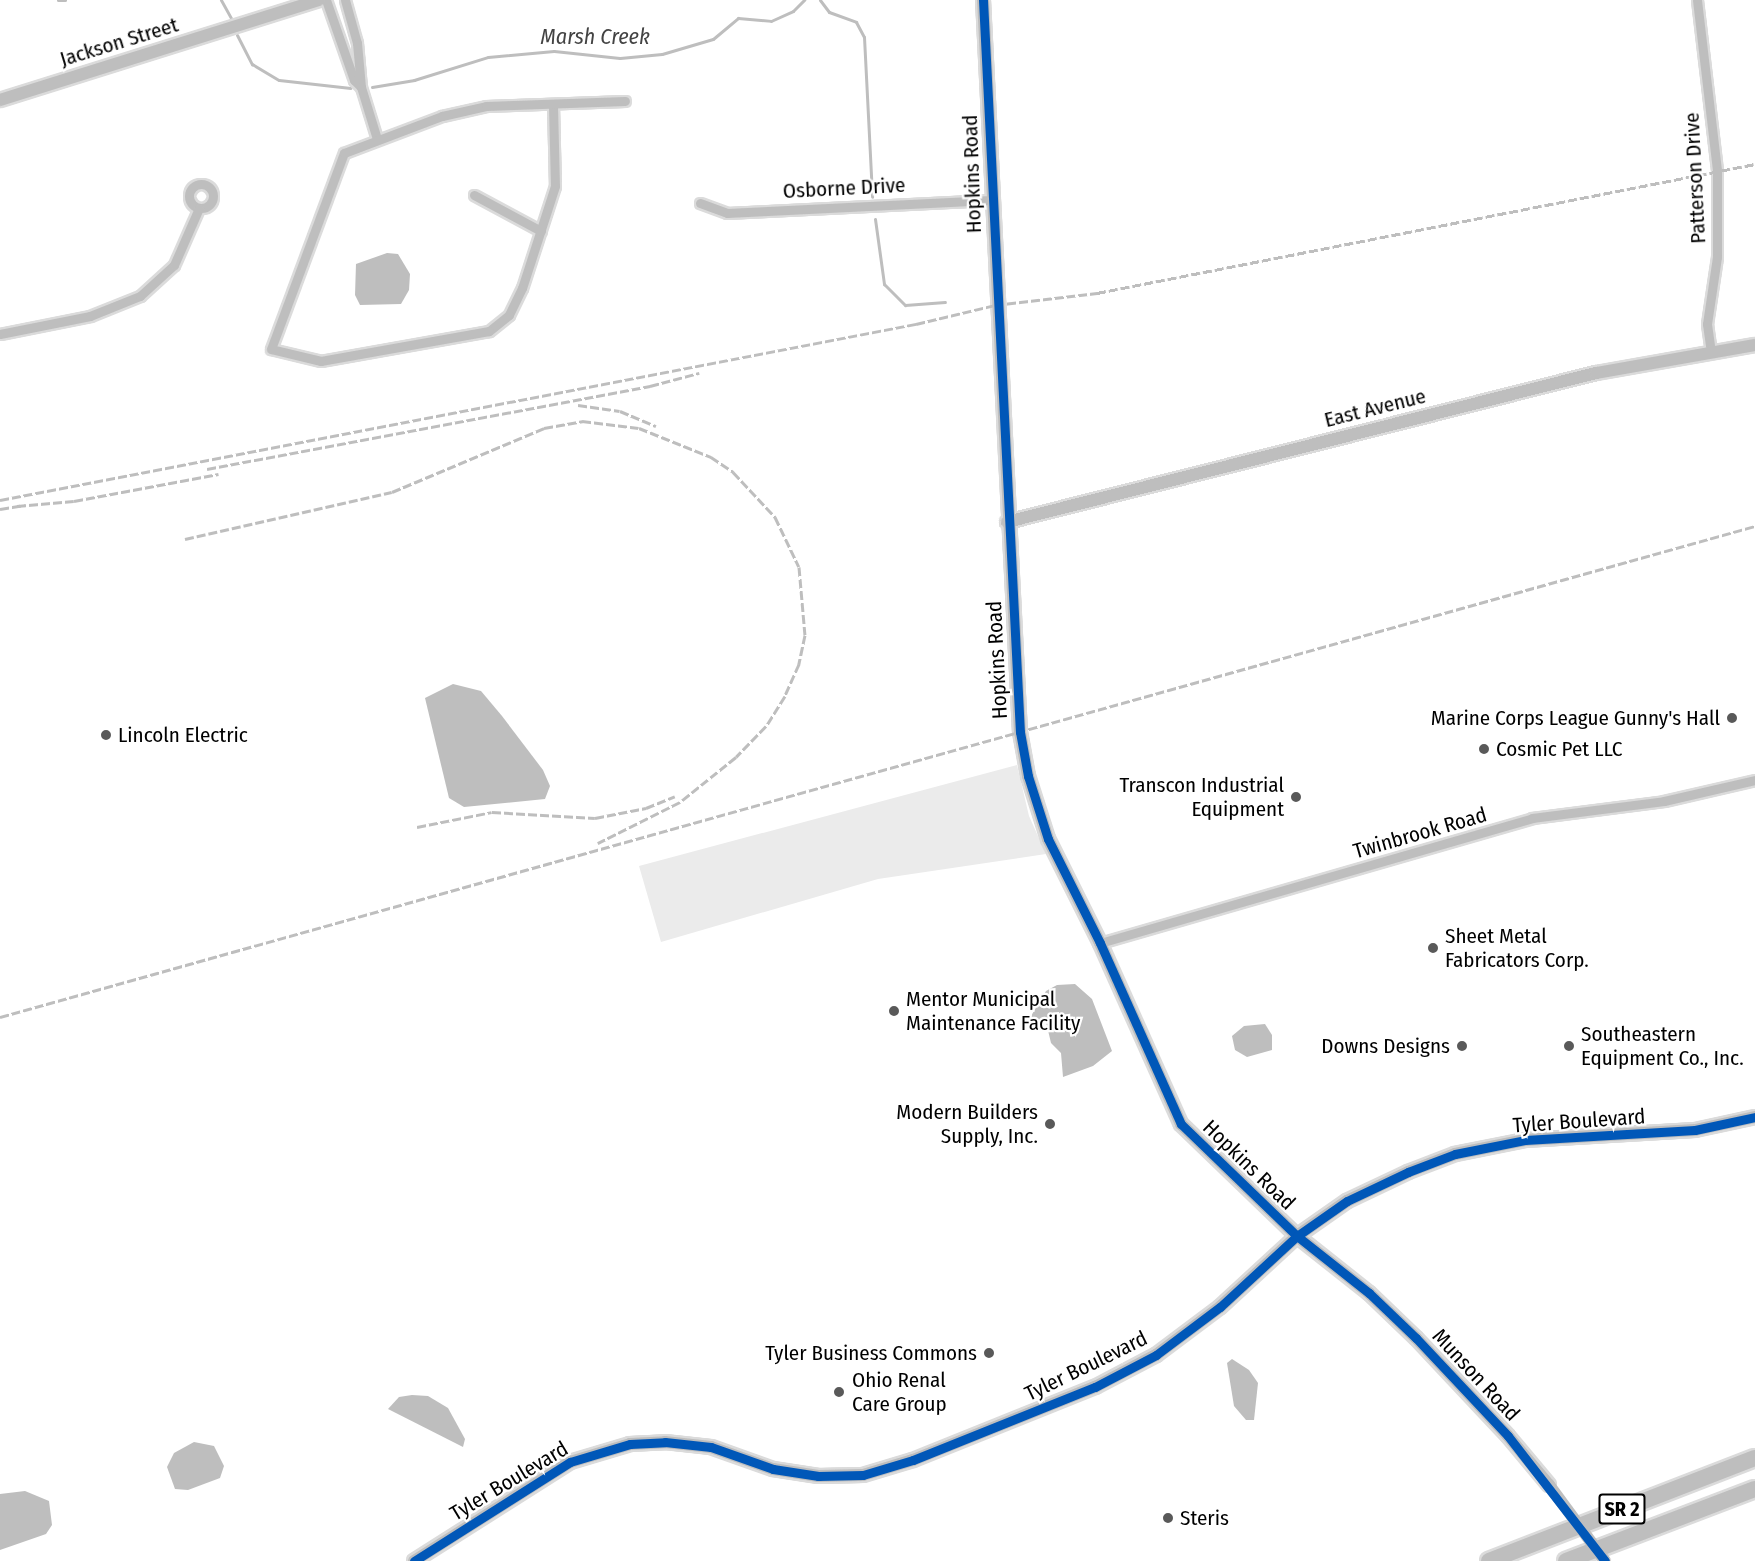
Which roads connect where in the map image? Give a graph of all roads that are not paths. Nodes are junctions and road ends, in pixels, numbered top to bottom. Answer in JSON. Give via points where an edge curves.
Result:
{"nodes":[{"id":1,"x":319,"y":0,"type":"edge"},
{"id":2,"x":326,"y":0,"type":"edge"},
{"id":3,"x":345,"y":0,"type":"edge"},
{"id":4,"x":983,"y":0,"type":"edge"},
{"id":5,"x":1697,"y":0,"type":"edge"},
{"id":6,"x":361,"y":87,"type":"junction"},
{"id":7,"x":0,"y":100,"type":"edge"},
{"id":8,"x":625,"y":101,"type":"dead end"},
{"id":9,"x":553,"y":105,"type":"junction"},
{"id":10,"x":377,"y":139,"type":"junction"},
{"id":11,"x":474,"y":195,"type":"dead end"},
{"id":12,"x":991,"y":200,"type":"junction"},
{"id":13,"x":700,"y":203,"type":"dead end"},
{"id":14,"x":199,"y":208,"type":"dead end"},
{"id":15,"x":541,"y":231,"type":"junction"},
{"id":16,"x":0,"y":334,"type":"edge"},
{"id":17,"x":1755,"y":345,"type":"edge"},
{"id":18,"x":1711,"y":353,"type":"junction"},
{"id":19,"x":1007,"y":522,"type":"junction"},
{"id":20,"x":1755,"y":780,"type":"edge"},
{"id":21,"x":1100,"y":943,"type":"junction"},
{"id":22,"x":1755,"y":1117,"type":"edge"},
{"id":23,"x":1297,"y":1236,"type":"junction"},
{"id":24,"x":1755,"y":1458,"type":"edge"},
{"id":25,"x":1755,"y":1489,"type":"edge"},
{"id":26,"x":414,"y":1561,"type":"edge"},
{"id":27,"x":1489,"y":1561,"type":"edge"},
{"id":28,"x":1566,"y":1561,"type":"edge"},
{"id":29,"x":1605,"y":1561,"type":"edge"}],
"edges":[{"from":1,"to":7,"type":"street","name":"Jackson Street"},
{"from":2,"to":6,"type":"street","via":[[354,80]]},
{"from":3,"to":6,"type":"street","via":[[357,43]]},
{"from":4,"to":12,"type":"street","name":"Hopkins Road"},
{"from":5,"to":18,"type":"street","name":"Patterson Drive","via":[[1717,171],[1717,257],[1707,324]]},
{"from":6,"to":10,"type":"street"},
{"from":8,"to":9,"type":"street"},
{"from":9,"to":10,"type":"street","via":[[486,106],[442,116]]},
{"from":9,"to":15,"type":"street","via":[[555,186]]},
{"from":10,"to":15,"type":"street","via":[[344,153],[271,349],[321,361],[489,331],[509,315]]},
{"from":11,"to":15,"type":"street"},
{"from":12,"to":13,"type":"street","name":"Osborne Drive","via":[[727,213]]},
{"from":12,"to":19,"type":"street","name":"Hopkins Road"},
{"from":14,"to":16,"type":"street","via":[[174,265],[140,296],[90,316]]},
{"from":17,"to":18,"type":"street","name":"East Avenue"},
{"from":18,"to":19,"type":"street","name":"East Avenue","via":[[1596,373]]},
{"from":19,"to":21,"type":"street","name":"Hopkins Road","via":[[1020,732],[1028,776],[1048,839]]},
{"from":20,"to":21,"type":"street","name":"Twinbrook Road","via":[[1664,801],[1532,818]]},
{"from":21,"to":23,"type":"street","name":"Hopkins Road","via":[[1181,1124]]},
{"from":22,"to":23,"type":"street","name":"Tyler Boulevard","via":[[1695,1130],[1524,1140],[1455,1154],[1347,1201]]},
{"from":23,"to":26,"type":"street","name":"Tyler Boulevard","via":[[1221,1306],[1156,1354],[1095,1387],[913,1460],[863,1475],[818,1476],[773,1469],[711,1447],[665,1442],[630,1444],[570,1462]]},
{"from":23,"to":29,"type":"street","name":"Munson Road","bridge":true,"via":[[1369,1293],[1416,1338],[1508,1436]]},
{"from":24,"to":27,"type":"highway","number":"SR 2"},
{"from":25,"to":28,"type":"highway","number":"SR 2"}]}
